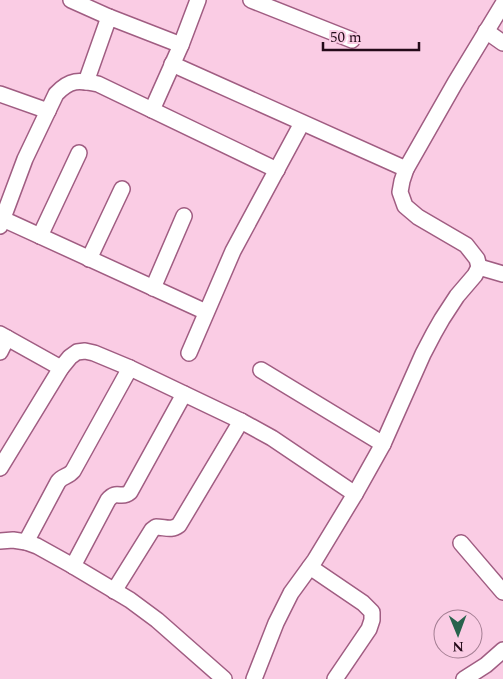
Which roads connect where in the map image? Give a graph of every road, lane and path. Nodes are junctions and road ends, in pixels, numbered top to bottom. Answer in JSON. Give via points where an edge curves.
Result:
{"nodes":[{"id":1,"x":71,"y":0,"type":"edge"},
{"id":2,"x":198,"y":0,"type":"edge"},
{"id":3,"x":251,"y":0,"type":"edge"},
{"id":4,"x":503,"y":4,"type":"edge"},
{"id":5,"x":109,"y":17,"type":"junction"},
{"id":6,"x":486,"y":31,"type":"junction"},
{"id":7,"x":352,"y":40,"type":"dead end"},
{"id":8,"x":503,"y":43,"type":"edge"},
{"id":9,"x":181,"y":45,"type":"junction"},
{"id":10,"x":172,"y":64,"type":"junction"},
{"id":11,"x":86,"y":82,"type":"junction"},
{"id":12,"x":0,"y":94,"type":"edge"},
{"id":13,"x":152,"y":110,"type":"junction"},
{"id":14,"x":48,"y":111,"type":"junction"},
{"id":15,"x":302,"y":123,"type":"junction"},
{"id":16,"x":79,"y":153,"type":"dead end"},
{"id":17,"x":406,"y":169,"type":"junction"},
{"id":18,"x":277,"y":170,"type":"junction"},
{"id":19,"x":122,"y":189,"type":"dead end"},
{"id":20,"x":184,"y":216,"type":"dead end"},
{"id":21,"x":1,"y":223,"type":"edge"},
{"id":22,"x":40,"y":236,"type":"junction"},
{"id":23,"x":89,"y":259,"type":"junction"},
{"id":24,"x":478,"y":267,"type":"junction"},
{"id":25,"x":503,"y":274,"type":"edge"},
{"id":26,"x":153,"y":288,"type":"junction"},
{"id":27,"x":206,"y":312,"type":"junction"},
{"id":28,"x":4,"y":336,"type":"edge"},
{"id":29,"x":0,"y":352,"type":"edge"},
{"id":30,"x":189,"y":353,"type":"dead end"},
{"id":31,"x":61,"y":368,"type":"junction"},
{"id":32,"x":130,"y":368,"type":"junction"},
{"id":33,"x":261,"y":370,"type":"dead end"},
{"id":34,"x":184,"y":394,"type":"junction"},
{"id":35,"x":241,"y":421,"type":"junction"},
{"id":36,"x":383,"y":444,"type":"junction"},
{"id":37,"x":0,"y":468,"type":"edge"},
{"id":38,"x":356,"y":494,"type":"junction"},
{"id":39,"x":0,"y":541,"type":"edge"},
{"id":40,"x":26,"y":542,"type":"junction"},
{"id":41,"x":461,"y":543,"type":"dead end"},
{"id":42,"x":73,"y":566,"type":"junction"},
{"id":43,"x":310,"y":567,"type":"junction"},
{"id":44,"x":114,"y":591,"type":"junction"},
{"id":45,"x":503,"y":592,"type":"edge"},
{"id":46,"x":503,"y":650,"type":"edge"},
{"id":47,"x":224,"y":679,"type":"edge"},
{"id":48,"x":254,"y":679,"type":"edge"},
{"id":49,"x":335,"y":679,"type":"edge"},
{"id":50,"x":464,"y":679,"type":"edge"}],
"edges":[{"from":1,"to":5,"type":"street"},
{"from":2,"to":9,"type":"street"},
{"from":3,"to":7,"type":"street"},
{"from":4,"to":6,"type":"street"},
{"from":5,"to":9,"type":"street"},
{"from":5,"to":11,"type":"street"},
{"from":6,"to":8,"type":"street"},
{"from":6,"to":17,"type":"street"},
{"from":9,"to":10,"type":"street"},
{"from":10,"to":13,"type":"street"},
{"from":10,"to":15,"type":"street"},
{"from":11,"to":13,"type":"street","via":[[98,84]]},
{"from":11,"to":14,"type":"street","via":[[74,81],[64,86]]},
{"from":12,"to":14,"type":"street"},
{"from":13,"to":18,"type":"street"},
{"from":14,"to":21,"type":"street","via":[[25,159]]},
{"from":15,"to":17,"type":"street"},
{"from":15,"to":18,"type":"street"},
{"from":16,"to":22,"type":"street"},
{"from":17,"to":24,"type":"street","via":[[400,192],[405,206],[466,245],[477,259]]},
{"from":18,"to":27,"type":"street","via":[[233,251]]},
{"from":19,"to":23,"type":"street"},
{"from":20,"to":26,"type":"street"},
{"from":21,"to":22,"type":"street"},
{"from":22,"to":23,"type":"street"},
{"from":23,"to":26,"type":"street"},
{"from":24,"to":25,"type":"street"},
{"from":24,"to":36,"type":"street","via":[[434,332]]},
{"from":26,"to":27,"type":"street"},
{"from":27,"to":30,"type":"street"},
{"from":28,"to":29,"type":"street"},
{"from":28,"to":31,"type":"street"},
{"from":31,"to":32,"type":"street","via":[[77,352],[85,351]]},
{"from":31,"to":37,"type":"street"},
{"from":32,"to":34,"type":"street"},
{"from":32,"to":40,"type":"street","via":[[73,471],[58,482]]},
{"from":33,"to":36,"type":"street"},
{"from":34,"to":35,"type":"street"},
{"from":34,"to":42,"type":"street","via":[[130,492],[123,496],[116,494],[108,500]]},
{"from":35,"to":38,"type":"street"},
{"from":35,"to":44,"type":"street","via":[[179,525],[152,530]]},
{"from":36,"to":38,"type":"street"},
{"from":38,"to":43,"type":"street"},
{"from":39,"to":40,"type":"street"},
{"from":40,"to":42,"type":"street"},
{"from":41,"to":45,"type":"street"},
{"from":42,"to":44,"type":"street"},
{"from":43,"to":48,"type":"street","via":[[276,623]]},
{"from":43,"to":49,"type":"street","via":[[372,612],[369,629]]},
{"from":44,"to":47,"type":"street","via":[[158,620]]},
{"from":46,"to":50,"type":"street"}]}
